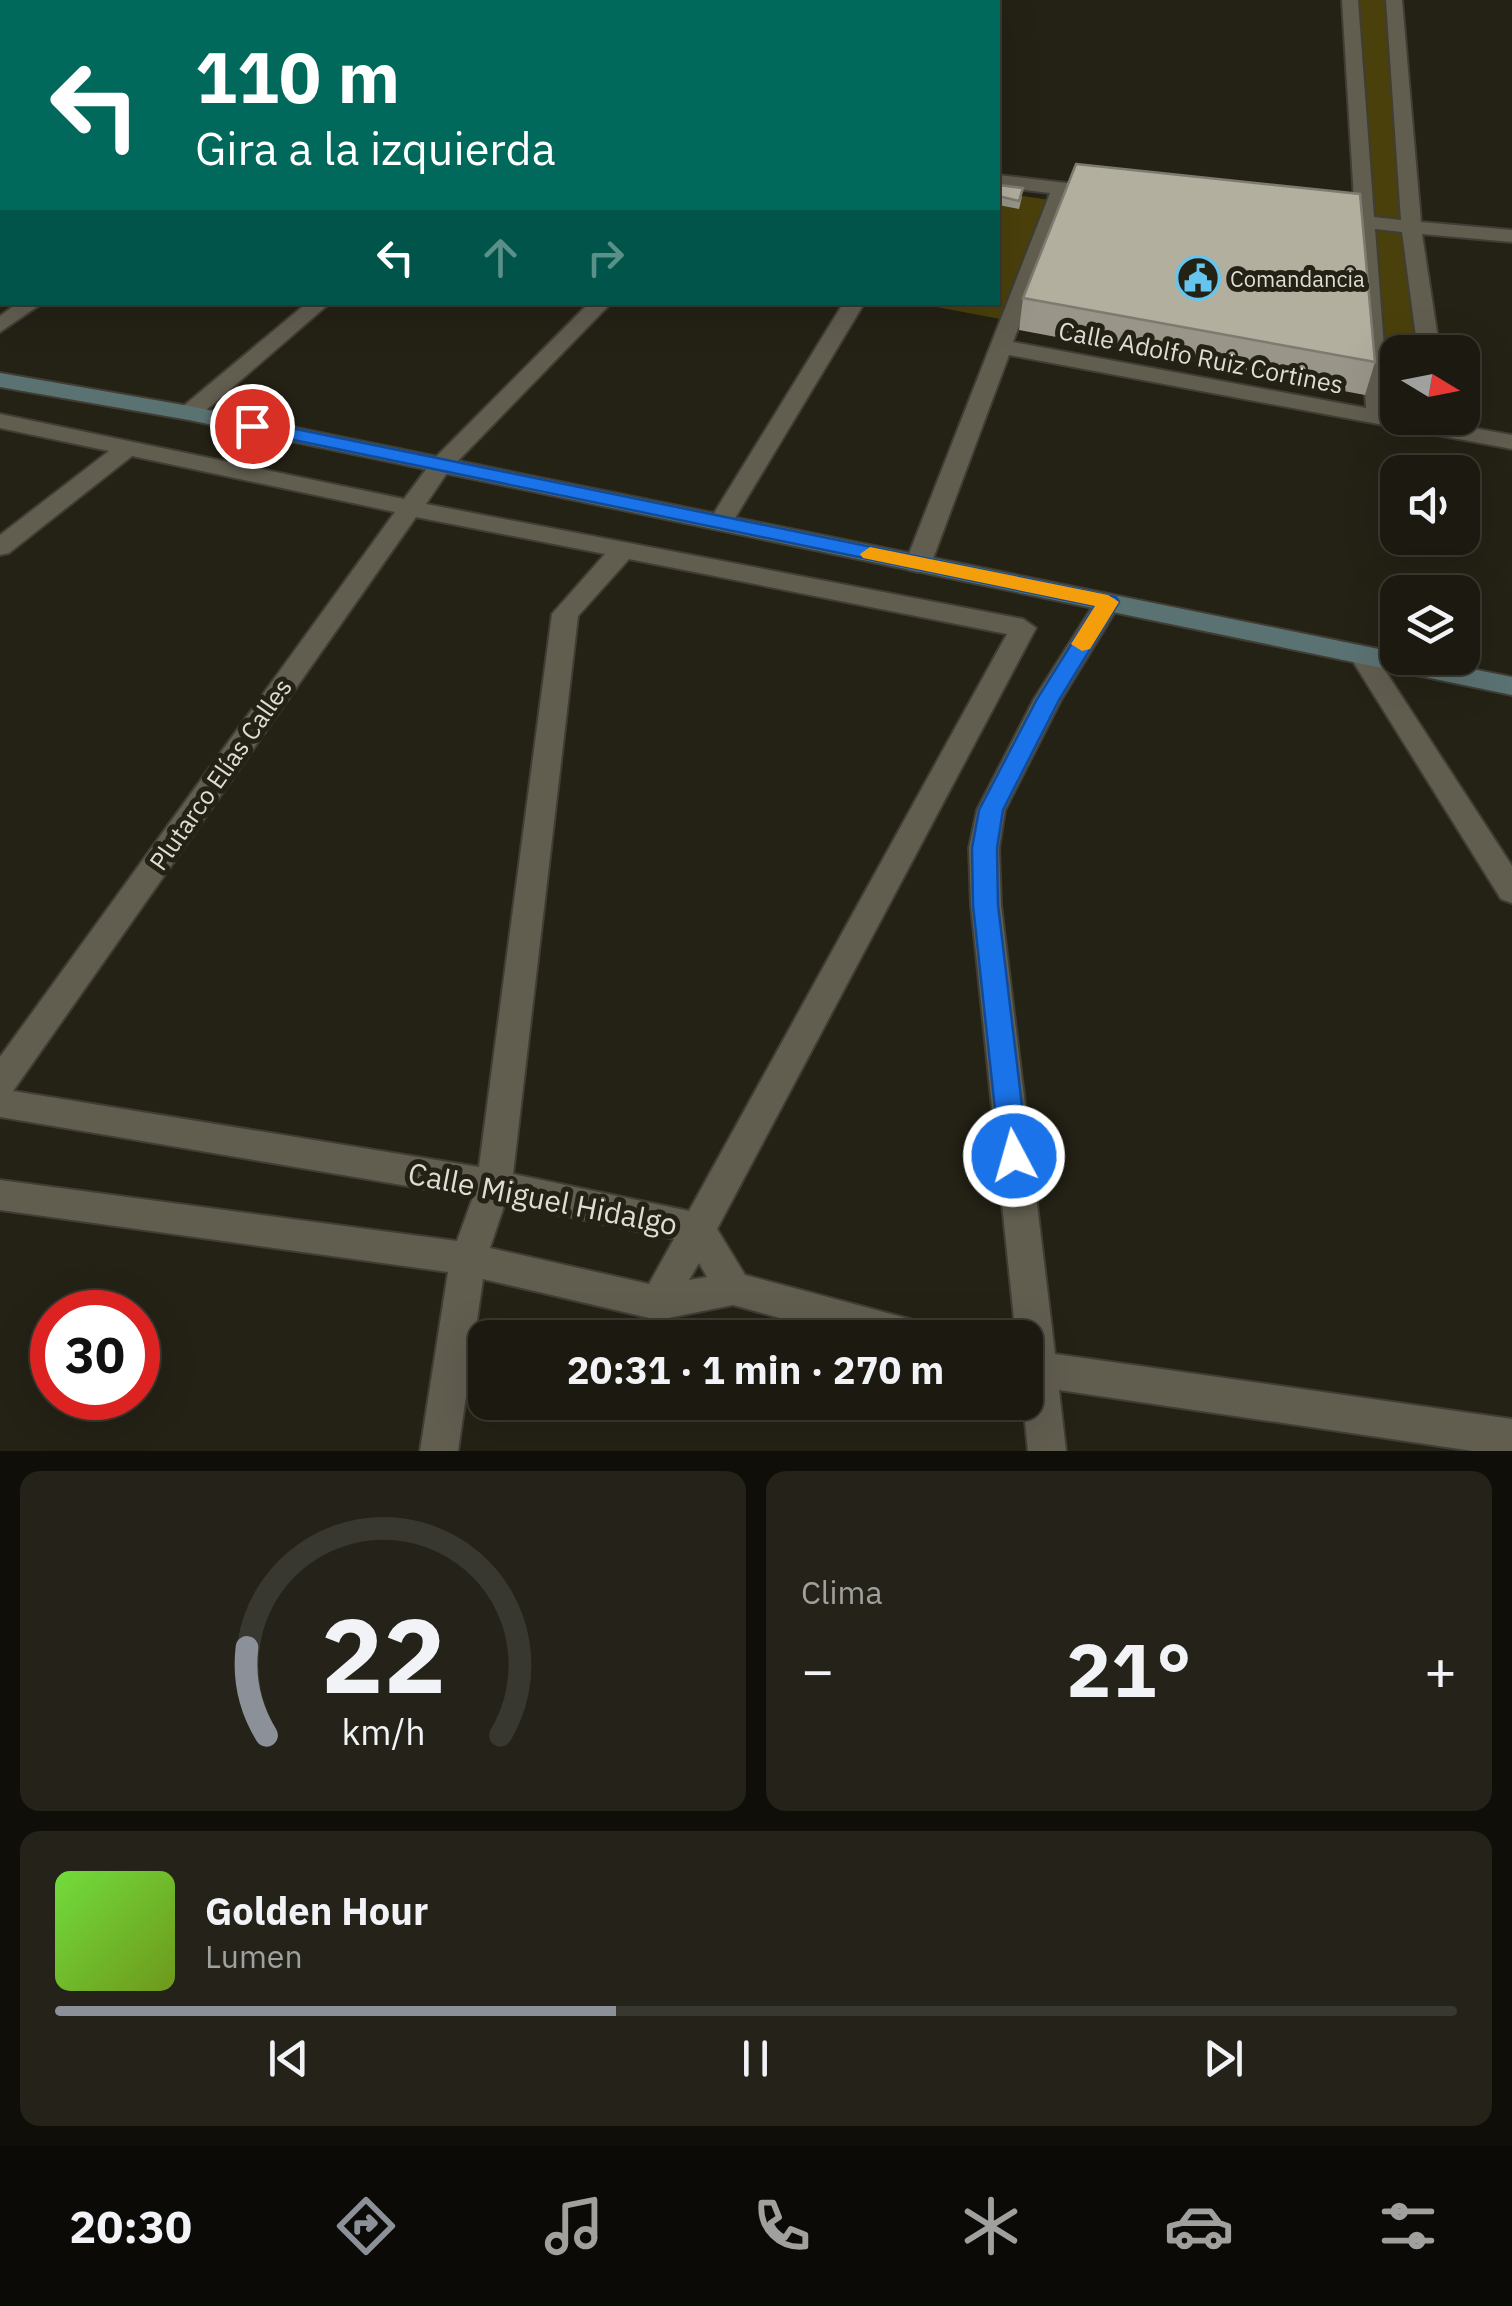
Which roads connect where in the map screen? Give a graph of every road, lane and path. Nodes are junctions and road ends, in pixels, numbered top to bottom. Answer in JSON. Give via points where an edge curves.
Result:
{"nodes":[{"id":1,"x":1350,"y":0,"type":"edge"},
{"id":2,"x":1394,"y":0,"type":"edge"},
{"id":3,"x":1000,"y":182,"type":"edge"},
{"id":4,"x":1062,"y":189,"type":"junction"},
{"id":5,"x":1119,"y":196,"type":"edge"},
{"id":6,"x":1310,"y":217,"type":"edge"},
{"id":7,"x":1368,"y":223,"type":"junction"},
{"id":8,"x":1411,"y":226,"type":"junction"},
{"id":9,"x":1512,"y":236,"type":"edge"},
{"id":10,"x":30,"y":305,"type":"edge"},
{"id":11,"x":317,"y":305,"type":"edge"},
{"id":12,"x":599,"y":305,"type":"edge"},
{"id":13,"x":853,"y":305,"type":"edge"},
{"id":14,"x":0,"y":326,"type":"edge"},
{"id":15,"x":1427,"y":335,"type":"edge"},
{"id":16,"x":998,"y":346,"type":"junction"},
{"id":17,"x":0,"y":380,"type":"edge"},
{"id":18,"x":189,"y":413,"type":"junction"},
{"id":19,"x":1378,"y":418,"type":"joint"},
{"id":20,"x":0,"y":421,"type":"edge"},
{"id":21,"x":1480,"y":434,"type":"edge"},
{"id":22,"x":1512,"y":442,"type":"edge"},
{"id":23,"x":128,"y":448,"type":"junction"},
{"id":24,"x":441,"y":465,"type":"junction"},
{"id":25,"x":409,"y":508,"type":"junction"},
{"id":26,"x":720,"y":523,"type":"junction"},
{"id":27,"x":0,"y":548,"type":"edge"},
{"id":28,"x":624,"y":549,"type":"junction"},
{"id":29,"x":918,"y":564,"type":"junction"},
{"id":30,"x":1108,"y":602,"type":"junction"},
{"id":31,"x":1362,"y":655,"type":"junction"},
{"id":32,"x":1512,"y":686,"type":"edge"},
{"id":33,"x":1512,"y":892,"type":"edge"},
{"id":34,"x":0,"y":1083,"type":"edge"},
{"id":35,"x":0,"y":1104,"type":"edge"},
{"id":36,"x":494,"y":1186,"type":"junction"},
{"id":37,"x":0,"y":1195,"type":"edge"},
{"id":38,"x":697,"y":1228,"type":"junction"},
{"id":39,"x":468,"y":1259,"type":"junction"},
{"id":40,"x":733,"y":1288,"type":"junction"},
{"id":41,"x":658,"y":1303,"type":"junction"},
{"id":42,"x":851,"y":1320,"type":"edge"},
{"id":43,"x":1027,"y":1320,"type":"edge"},
{"id":44,"x":1043,"y":1370,"type":"edge"},
{"id":45,"x":1041,"y":1420,"type":"edge"},
{"id":46,"x":1512,"y":1438,"type":"edge"},
{"id":47,"x":438,"y":1451,"type":"edge"},
{"id":48,"x":1046,"y":1451,"type":"edge"}],
"edges":[{"from":1,"to":7,"type":"street"},
{"from":2,"to":8,"type":"street"},
{"from":3,"to":4,"type":"street"},
{"from":4,"to":5,"type":"street"},
{"from":4,"to":16,"type":"street"},
{"from":6,"to":7,"type":"street"},
{"from":7,"to":8,"type":"street"},
{"from":7,"to":19,"type":"street"},
{"from":8,"to":9,"type":"street"},
{"from":8,"to":15,"type":"street"},
{"from":10,"to":14,"type":"street"},
{"from":11,"to":18,"type":"street"},
{"from":12,"to":24,"type":"street","name":"Plutarco Elías Calles"},
{"from":13,"to":26,"type":"street"},
{"from":16,"to":19,"type":"street","name":"Calle Adolfo Ruiz Cortines"},
{"from":16,"to":29,"type":"street"},
{"from":17,"to":18,"type":"main road"},
{"from":18,"to":24,"type":"main road"},
{"from":20,"to":23,"type":"street"},
{"from":21,"to":22,"type":"street","name":"Calle Adolfo Ruiz Cortines"},
{"from":23,"to":25,"type":"street"},
{"from":23,"to":27,"type":"street"},
{"from":24,"to":25,"type":"street","name":"Plutarco Elías Calles"},
{"from":24,"to":26,"type":"main road"},
{"from":25,"to":28,"type":"street"},
{"from":25,"to":34,"type":"street","name":"Plutarco Elías Calles"},
{"from":26,"to":29,"type":"main road"},
{"from":28,"to":36,"type":"street","via":[[565,614]]},
{"from":28,"to":38,"type":"street","via":[[1023,628]]},
{"from":29,"to":30,"type":"main road"},
{"from":30,"to":31,"type":"main road"},
{"from":30,"to":43,"type":"street","via":[[991,810],[984,848]]},
{"from":31,"to":32,"type":"main road"},
{"from":31,"to":33,"type":"street"},
{"from":35,"to":36,"type":"street","name":"Calle Miguel Hidalgo"},
{"from":36,"to":38,"type":"street","name":"Calle Miguel Hidalgo"},
{"from":36,"to":39,"type":"street"},
{"from":37,"to":39,"type":"street"},
{"from":38,"to":40,"type":"street","name":"Calle Miguel Hidalgo"},
{"from":38,"to":41,"type":"street"},
{"from":39,"to":41,"type":"street"},
{"from":39,"to":47,"type":"street"},
{"from":40,"to":41,"type":"street"},
{"from":40,"to":42,"type":"street"},
{"from":44,"to":46,"type":"street"},
{"from":45,"to":48,"type":"street"}]}
